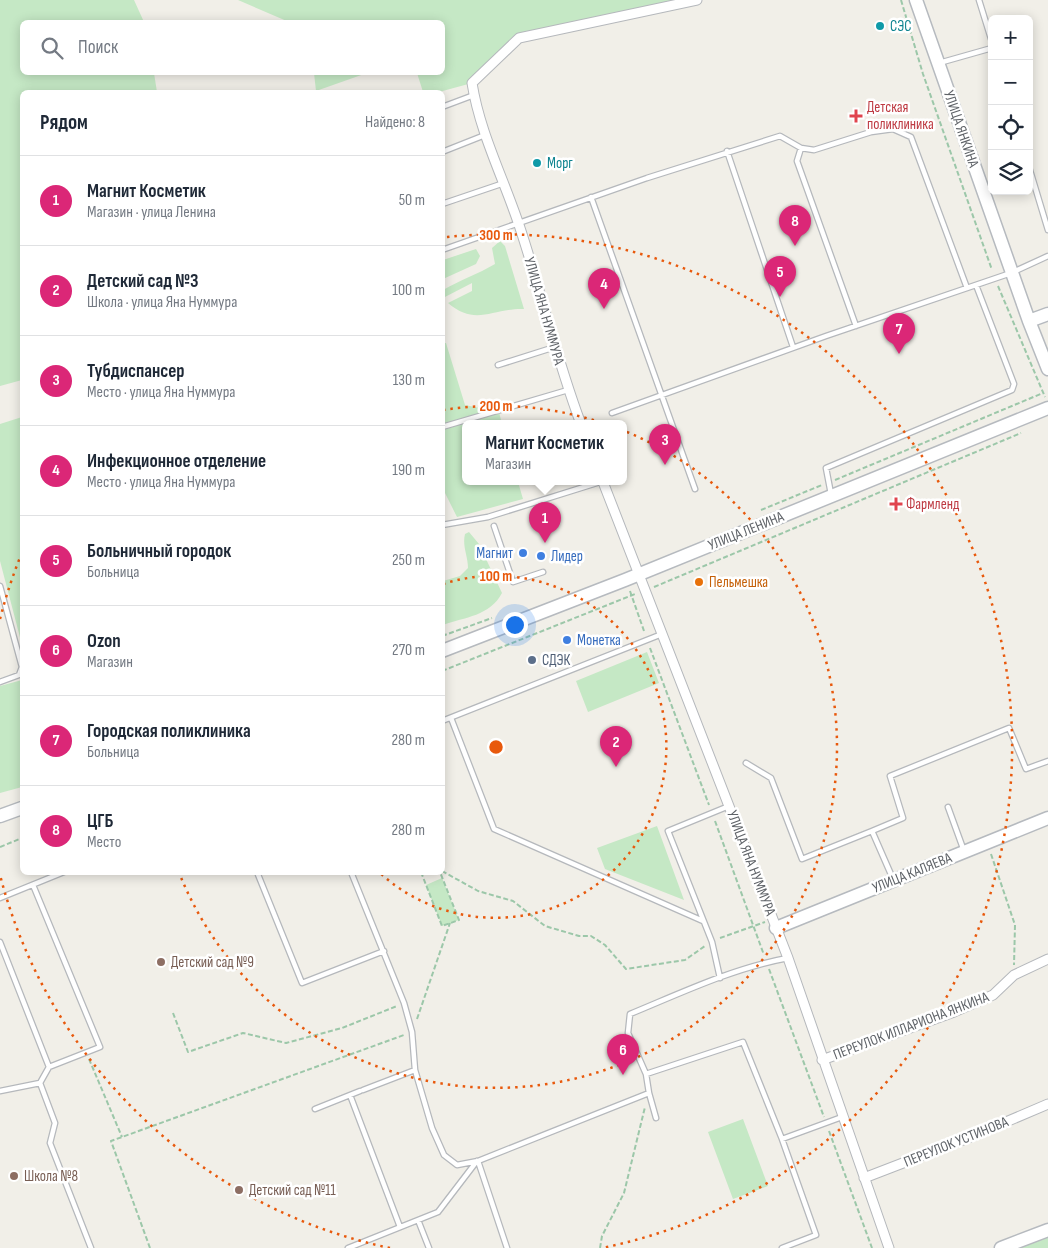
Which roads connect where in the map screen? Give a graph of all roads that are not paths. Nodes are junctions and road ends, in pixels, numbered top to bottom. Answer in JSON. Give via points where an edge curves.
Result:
{"nodes":[{"id":1,"x":697,"y":0,"type":"edge"},
{"id":2,"x":916,"y":0,"type":"edge"},
{"id":3,"x":979,"y":0,"type":"edge"},
{"id":4,"x":988,"y":29,"type":"edge"},
{"id":5,"x":988,"y":49,"type":"edge"},
{"id":6,"x":938,"y":64,"type":"junction"},
{"id":7,"x":474,"y":95,"type":"junction"},
{"id":8,"x":445,"y":106,"type":"edge"},
{"id":9,"x":485,"y":136,"type":"junction"},
{"id":10,"x":801,"y":148,"type":"junction"},
{"id":11,"x":445,"y":151,"type":"edge"},
{"id":12,"x":727,"y":151,"type":"junction"},
{"id":13,"x":1033,"y":180,"type":"edge"},
{"id":14,"x":504,"y":183,"type":"junction"},
{"id":15,"x":591,"y":197,"type":"junction"},
{"id":16,"x":445,"y":203,"type":"edge"},
{"id":17,"x":518,"y":222,"type":"junction"},
{"id":18,"x":1048,"y":230,"type":"edge"},
{"id":19,"x":445,"y":249,"type":"edge"},
{"id":20,"x":1048,"y":256,"type":"edge"},
{"id":21,"x":1012,"y":273,"type":"junction"},
{"id":22,"x":976,"y":285,"type":"junction"},
{"id":23,"x":967,"y":288,"type":"junction"},
{"id":24,"x":1048,"y":314,"type":"edge"},
{"id":25,"x":1028,"y":321,"type":"junction"},
{"id":26,"x":856,"y":326,"type":"junction"},
{"id":27,"x":555,"y":347,"type":"junction"},
{"id":28,"x":793,"y":348,"type":"junction"},
{"id":29,"x":498,"y":364,"type":"dead end"},
{"id":30,"x":1048,"y":370,"type":"edge"},
{"id":31,"x":568,"y":390,"type":"junction"},
{"id":32,"x":660,"y":396,"type":"junction"},
{"id":33,"x":1047,"y":404,"type":"edge"},
{"id":34,"x":612,"y":413,"type":"dead end"},
{"id":35,"x":462,"y":420,"type":"edge"},
{"id":36,"x":463,"y":420,"type":"edge"},
{"id":37,"x":579,"y":420,"type":"edge"},
{"id":38,"x":445,"y":425,"type":"edge"},
{"id":39,"x":592,"y":485,"type":"edge"},
{"id":40,"x":603,"y":485,"type":"edge"},
{"id":41,"x":695,"y":489,"type":"dead end"},
{"id":42,"x":832,"y":496,"type":"junction"},
{"id":43,"x":445,"y":525,"type":"edge"},
{"id":44,"x":494,"y":526,"type":"dead end"},
{"id":45,"x":543,"y":572,"type":"dead end"},
{"id":46,"x":639,"y":574,"type":"junction"},
{"id":47,"x":0,"y":586,"type":"edge"},
{"id":48,"x":662,"y":634,"type":"junction"},
{"id":49,"x":445,"y":650,"type":"edge"},
{"id":50,"x":20,"y":660,"type":"edge"},
{"id":51,"x":20,"y":672,"type":"edge"},
{"id":52,"x":0,"y":682,"type":"edge"},
{"id":53,"x":451,"y":718,"type":"junction"},
{"id":54,"x":445,"y":720,"type":"edge"},
{"id":55,"x":1048,"y":761,"type":"edge"},
{"id":56,"x":746,"y":763,"type":"dead end"},
{"id":57,"x":729,"y":806,"type":"junction"},
{"id":58,"x":948,"y":807,"type":"dead end"},
{"id":59,"x":20,"y":809,"type":"edge"},
{"id":60,"x":0,"y":816,"type":"edge"},
{"id":61,"x":1048,"y":818,"type":"edge"},
{"id":62,"x":872,"y":831,"type":"junction"},
{"id":63,"x":964,"y":852,"type":"junction"},
{"id":64,"x":57,"y":875,"type":"edge"},
{"id":65,"x":258,"y":875,"type":"edge"},
{"id":66,"x":352,"y":875,"type":"edge"},
{"id":67,"x":893,"y":880,"type":"junction"},
{"id":68,"x":33,"y":886,"type":"junction"},
{"id":69,"x":0,"y":898,"type":"edge"},
{"id":70,"x":703,"y":921,"type":"junction"},
{"id":71,"x":775,"y":923,"type":"junction"},
{"id":72,"x":0,"y":942,"type":"edge"},
{"id":73,"x":384,"y":951,"type":"junction"},
{"id":74,"x":788,"y":958,"type":"junction"},
{"id":75,"x":1048,"y":959,"type":"edge"},
{"id":76,"x":720,"y":978,"type":"junction"},
{"id":77,"x":822,"y":1060,"type":"junction"},
{"id":78,"x":49,"y":1067,"type":"junction"},
{"id":79,"x":414,"y":1070,"type":"junction"},
{"id":80,"x":646,"y":1074,"type":"junction"},
{"id":81,"x":40,"y":1083,"type":"junction"},
{"id":82,"x":0,"y":1091,"type":"edge"},
{"id":83,"x":649,"y":1093,"type":"junction"},
{"id":84,"x":350,"y":1095,"type":"junction"},
{"id":85,"x":1048,"y":1104,"type":"edge"},
{"id":86,"x":315,"y":1109,"type":"dead end"},
{"id":87,"x":842,"y":1117,"type":"junction"},
{"id":88,"x":656,"y":1118,"type":"dead end"},
{"id":89,"x":782,"y":1140,"type":"junction"},
{"id":90,"x":478,"y":1161,"type":"junction"},
{"id":91,"x":864,"y":1178,"type":"junction"},
{"id":92,"x":418,"y":1220,"type":"junction"},
{"id":93,"x":400,"y":1227,"type":"junction"},
{"id":94,"x":1048,"y":1230,"type":"edge"},
{"id":95,"x":91,"y":1248,"type":"edge"},
{"id":96,"x":348,"y":1248,"type":"edge"},
{"id":97,"x":429,"y":1248,"type":"edge"},
{"id":98,"x":506,"y":1248,"type":"edge"},
{"id":99,"x":782,"y":1248,"type":"edge"},
{"id":100,"x":889,"y":1248,"type":"edge"},
{"id":101,"x":1000,"y":1248,"type":"edge"}],
"edges":[{"from":1,"to":7,"type":"street","name":"УЛИЦА ЯНА НУММУРА","via":[[519,38],[472,82]]},
{"from":2,"to":6,"type":"main road","name":"УЛИЦА ЯНКИНА"},
{"from":3,"to":4,"type":"lane"},
{"from":5,"to":6,"type":"lane"},
{"from":6,"to":21,"type":"main road","name":"УЛИЦА ЯНКИНА"},
{"from":7,"to":8,"type":"lane"},
{"from":7,"to":9,"type":"street","name":"УЛИЦА ЯНА НУММУРА"},
{"from":9,"to":11,"type":"lane"},
{"from":9,"to":14,"type":"street","name":"УЛИЦА ЯНА НУММУРА"},
{"from":10,"to":12,"type":"lane","via":[[780,136]]},
{"from":10,"to":23,"type":"lane","via":[[814,150],[871,132],[893,129],[911,137]]},
{"from":10,"to":26,"type":"lane","via":[[797,161]]},
{"from":12,"to":15,"type":"lane"},
{"from":12,"to":28,"type":"lane"},
{"from":13,"to":18,"type":"lane"},
{"from":14,"to":16,"type":"lane"},
{"from":14,"to":17,"type":"street","name":"УЛИЦА ЯНА НУММУРА"},
{"from":15,"to":17,"type":"lane"},
{"from":15,"to":32,"type":"lane"},
{"from":17,"to":19,"type":"lane"},
{"from":17,"to":27,"type":"street","name":"УЛИЦА ЯНА НУММУРА"},
{"from":20,"to":21,"type":"lane"},
{"from":21,"to":22,"type":"lane"},
{"from":21,"to":25,"type":"main road","name":"УЛИЦА ЯНКИНА"},
{"from":22,"to":23,"type":"lane"},
{"from":22,"to":42,"type":"lane","via":[[1014,384],[1012,390],[826,468]]},
{"from":23,"to":26,"type":"lane"},
{"from":24,"to":25,"type":"main road"},
{"from":25,"to":30,"type":"main road","name":"УЛИЦА ЯНКИНА"},
{"from":26,"to":28,"type":"lane"},
{"from":27,"to":29,"type":"lane"},
{"from":27,"to":31,"type":"street","name":"УЛИЦА ЯНА НУММУРА"},
{"from":28,"to":32,"type":"lane"},
{"from":31,"to":36,"type":"lane"},
{"from":31,"to":37,"type":"street","name":"УЛИЦА ЯНА НУММУРА"},
{"from":32,"to":34,"type":"lane"},
{"from":32,"to":41,"type":"lane"},
{"from":33,"to":42,"type":"main road","name":"УЛИЦА ЛЕНИНА"},
{"from":35,"to":38,"type":"lane"},
{"from":39,"to":43,"type":"lane","via":[[488,517]]},
{"from":40,"to":46,"type":"street","name":"УЛИЦА ЯНА НУММУРА"},
{"from":42,"to":46,"type":"main road","name":"УЛИЦА ЛЕНИНА"},
{"from":44,"to":45,"type":"lane","via":[[513,582]]},
{"from":46,"to":48,"type":"street","name":"УЛИЦА ЯНА НУММУРА"},
{"from":46,"to":49,"type":"main road","name":"УЛИЦА ЛЕНИНА"},
{"from":47,"to":50,"type":"lane"},
{"from":48,"to":53,"type":"lane"},
{"from":48,"to":57,"type":"street","name":"УЛИЦА ЯНА НУММУРА"},
{"from":51,"to":52,"type":"lane"},
{"from":53,"to":54,"type":"lane"},
{"from":53,"to":70,"type":"lane","via":[[494,829]]},
{"from":55,"to":62,"type":"lane","via":[[1026,769],[1009,728],[890,776],[903,818]]},
{"from":56,"to":62,"type":"lane","via":[[771,778],[802,858]]},
{"from":57,"to":70,"type":"lane","via":[[668,831]]},
{"from":57,"to":71,"type":"street","name":"УЛИЦА ЯНА НУММУРА"},
{"from":58,"to":63,"type":"lane"},
{"from":59,"to":60,"type":"main road"},
{"from":61,"to":63,"type":"main road","name":"УЛИЦА КАЛЯЕВА"},
{"from":62,"to":67,"type":"lane"},
{"from":63,"to":67,"type":"main road","name":"УЛИЦА КАЛЯЕВА"},
{"from":64,"to":68,"type":"lane"},
{"from":65,"to":73,"type":"lane","via":[[302,982]]},
{"from":66,"to":73,"type":"lane"},
{"from":67,"to":71,"type":"main road","name":"УЛИЦА КАЛЯЕВА"},
{"from":68,"to":69,"type":"lane"},
{"from":68,"to":78,"type":"lane","via":[[100,1047]]},
{"from":70,"to":76,"type":"lane","via":[[712,942]]},
{"from":71,"to":74,"type":"street","name":"УЛИЦА ЯНА НУММУРА"},
{"from":72,"to":78,"type":"lane"},
{"from":73,"to":79,"type":"lane","via":[[412,1032]]},
{"from":74,"to":76,"type":"lane"},
{"from":74,"to":77,"type":"street","name":"УЛИЦА ЯНА НУММУРА"},
{"from":75,"to":77,"type":"street","name":"ПЕРЕУЛОК ИЛЛАРИОНА ЯНКИНА","via":[[1014,974],[993,995],[962,1009]]},
{"from":76,"to":80,"type":"lane","via":[[630,1014],[628,1033]]},
{"from":77,"to":87,"type":"street","name":"УЛИЦА ЯНА НУММУРА"},
{"from":78,"to":81,"type":"lane"},
{"from":79,"to":84,"type":"lane"},
{"from":79,"to":90,"type":"lane","via":[[444,1155],[457,1165]]},
{"from":80,"to":83,"type":"lane"},
{"from":80,"to":89,"type":"lane","via":[[743,1042]]},
{"from":81,"to":82,"type":"lane"},
{"from":81,"to":95,"type":"lane","via":[[55,1123],[50,1143]]},
{"from":83,"to":88,"type":"lane"},
{"from":83,"to":90,"type":"lane"},
{"from":84,"to":86,"type":"lane"},
{"from":84,"to":93,"type":"lane"},
{"from":85,"to":91,"type":"street","name":"ПЕРЕУЛОК УСТИНОВА"},
{"from":87,"to":89,"type":"lane"},
{"from":87,"to":91,"type":"street","name":"УЛИЦА ЯНА НУММУРА"},
{"from":89,"to":99,"type":"lane","via":[[816,1235]]},
{"from":90,"to":92,"type":"lane","via":[[438,1212]]},
{"from":90,"to":98,"type":"lane"},
{"from":91,"to":100,"type":"street","name":"УЛИЦА ЯНА НУММУРА"},
{"from":92,"to":93,"type":"lane"},
{"from":92,"to":97,"type":"lane"},
{"from":93,"to":96,"type":"lane"},
{"from":94,"to":101,"type":"main road"}]}
